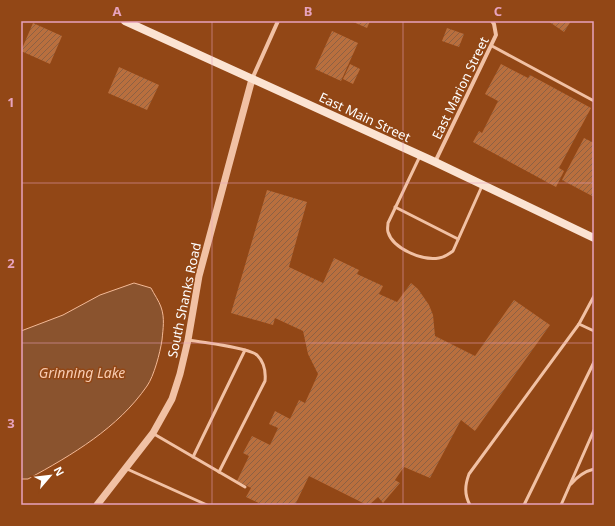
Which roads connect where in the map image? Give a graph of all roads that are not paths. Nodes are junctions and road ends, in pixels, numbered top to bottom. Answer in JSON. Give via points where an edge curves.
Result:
{"nodes":[{"id":1,"x":125,"y":21,"type":"edge"},
{"id":2,"x":278,"y":21,"type":"edge"},
{"id":3,"x":495,"y":22,"type":"edge"},
{"id":4,"x":492,"y":46,"type":"junction"},
{"id":5,"x":252,"y":79,"type":"junction"},
{"id":6,"x":594,"y":101,"type":"edge"},
{"id":7,"x":420,"y":156,"type":"junction"},
{"id":8,"x":435,"y":162,"type":"junction"},
{"id":9,"x":482,"y":185,"type":"junction"},
{"id":10,"x":395,"y":208,"type":"junction"},
{"id":11,"x":594,"y":238,"type":"edge"},
{"id":12,"x":458,"y":239,"type":"junction"},
{"id":13,"x":594,"y":296,"type":"edge"},
{"id":14,"x":579,"y":324,"type":"junction"},
{"id":15,"x":594,"y":331,"type":"edge"},
{"id":16,"x":188,"y":340,"type":"junction"},
{"id":17,"x":245,"y":350,"type":"junction"},
{"id":18,"x":594,"y":362,"type":"edge"},
{"id":19,"x":594,"y":430,"type":"edge"},
{"id":20,"x":153,"y":434,"type":"junction"},
{"id":21,"x":193,"y":457,"type":"junction"},
{"id":22,"x":125,"y":468,"type":"junction"},
{"id":23,"x":594,"y":469,"type":"edge"},
{"id":24,"x":219,"y":472,"type":"junction"},
{"id":25,"x":246,"y":487,"type":"dead end"},
{"id":26,"x":569,"y":487,"type":"junction"},
{"id":27,"x":97,"y":505,"type":"edge"},
{"id":28,"x":207,"y":505,"type":"edge"},
{"id":29,"x":470,"y":505,"type":"edge"},
{"id":30,"x":524,"y":505,"type":"edge"},
{"id":31,"x":560,"y":505,"type":"edge"}],
"edges":[{"from":1,"to":5,"type":"main road","name":"East Main Street"},
{"from":2,"to":5,"type":"street"},
{"from":3,"to":4,"type":"street","name":"East Marion Street","via":[[496,35]]},
{"from":4,"to":6,"type":"lane"},
{"from":4,"to":8,"type":"street","name":"East Marion Street"},
{"from":5,"to":7,"type":"main road","name":"East Main Street"},
{"from":5,"to":16,"type":"street","name":"South Shanks Road","via":[[199,276]]},
{"from":7,"to":8,"type":"main road","name":"East Main Street"},
{"from":7,"to":10,"type":"lane"},
{"from":8,"to":9,"type":"main road","name":"East Main Street"},
{"from":9,"to":11,"type":"main road","name":"East Main Street"},
{"from":9,"to":12,"type":"lane"},
{"from":10,"to":12,"type":"lane"},
{"from":10,"to":12,"type":"lane","via":[[388,223],[388,231],[391,239],[411,254],[439,258],[453,251]]},
{"from":13,"to":14,"type":"lane"},
{"from":14,"to":15,"type":"lane"},
{"from":14,"to":29,"type":"lane","via":[[469,474],[465,492]]},
{"from":16,"to":17,"type":"lane"},
{"from":16,"to":20,"type":"street","name":"South Shanks Road","via":[[172,399]]},
{"from":17,"to":21,"type":"lane"},
{"from":17,"to":24,"type":"lane","via":[[256,354],[262,361],[266,373],[265,381]]},
{"from":18,"to":30,"type":"lane"},
{"from":19,"to":26,"type":"lane"},
{"from":20,"to":21,"type":"lane"},
{"from":20,"to":22,"type":"street","name":"South Shanks Road"},
{"from":21,"to":24,"type":"lane"},
{"from":22,"to":27,"type":"street","name":"South Shanks Road"},
{"from":22,"to":28,"type":"lane"},
{"from":23,"to":26,"type":"lane","via":[[574,480]]},
{"from":24,"to":25,"type":"lane"},
{"from":26,"to":31,"type":"lane"}]}
